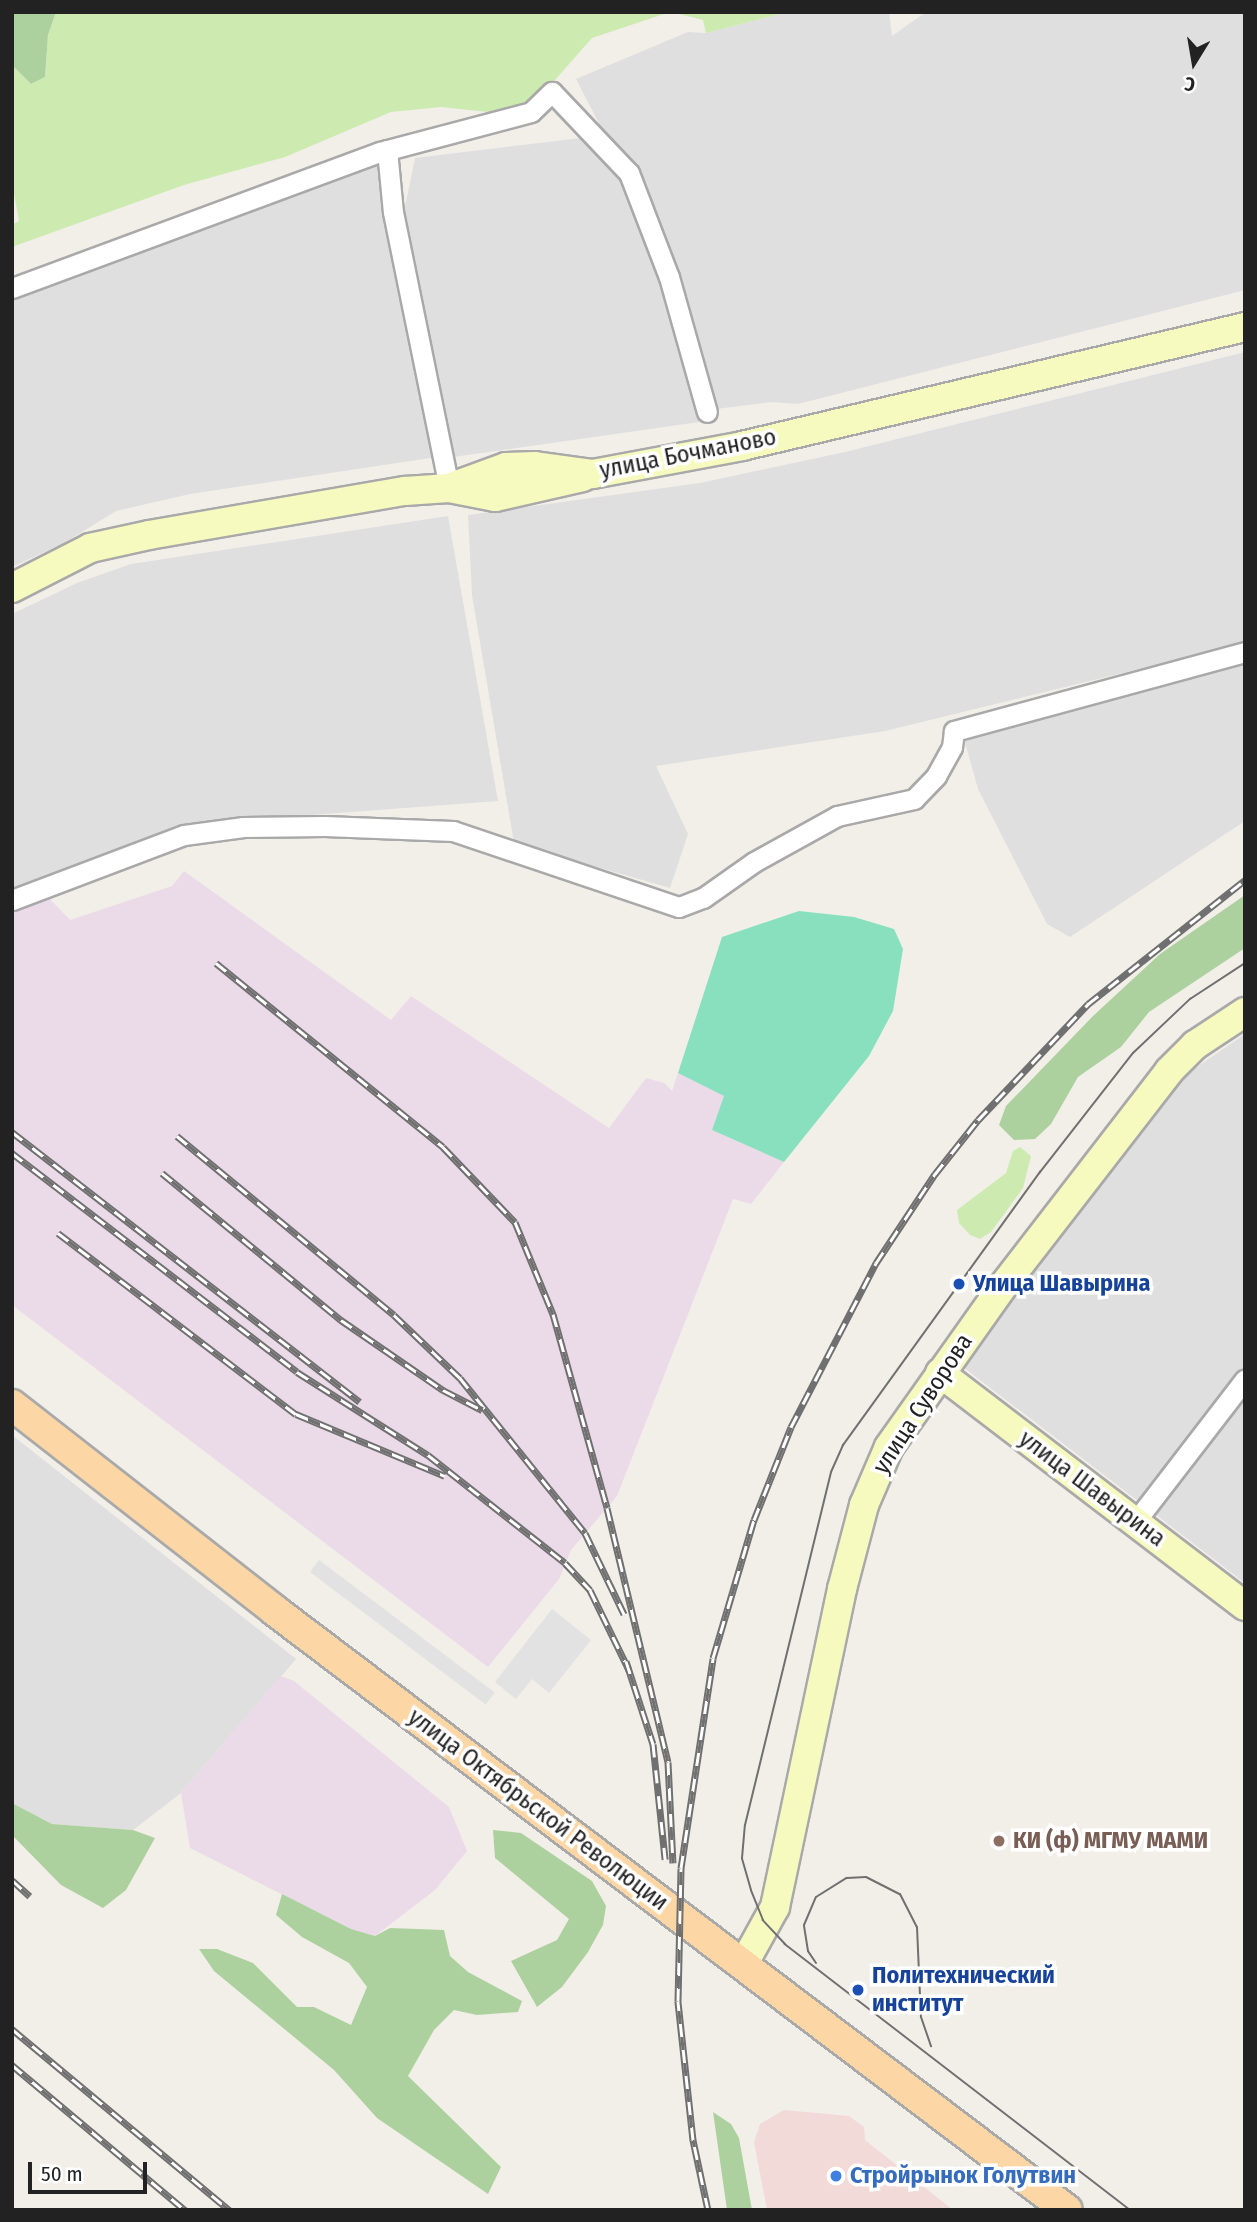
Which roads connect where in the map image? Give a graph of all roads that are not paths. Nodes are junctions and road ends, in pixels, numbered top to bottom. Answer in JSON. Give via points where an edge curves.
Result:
{"nodes":[{"id":1,"x":387,"y":150,"type":"junction"},
{"id":2,"x":12,"y":288,"type":"edge"},
{"id":3,"x":1245,"y":327,"type":"edge"},
{"id":4,"x":706,"y":412,"type":"dead end"},
{"id":5,"x":449,"y":488,"type":"junction"},
{"id":6,"x":12,"y":587,"type":"edge"},
{"id":7,"x":1245,"y":652,"type":"edge"},
{"id":8,"x":12,"y":900,"type":"edge"},
{"id":9,"x":1245,"y":1012,"type":"edge"},
{"id":10,"x":940,"y":1373,"type":"junction"},
{"id":11,"x":1245,"y":1379,"type":"edge"},
{"id":12,"x":12,"y":1405,"type":"edge"},
{"id":13,"x":1135,"y":1522,"type":"junction"},
{"id":14,"x":1245,"y":1605,"type":"edge"},
{"id":15,"x":743,"y":1965,"type":"junction"},
{"id":16,"x":1067,"y":2210,"type":"edge"}],
"edges":[{"from":1,"to":2,"type":"street"},
{"from":1,"to":4,"type":"street","via":[[531,112],[552,92],[629,173],[669,277]]},
{"from":1,"to":5,"type":"street","via":[[393,212]]},
{"from":3,"to":5,"type":"street","name":"улица Бочманово","via":[[964,395],[495,497]]},
{"from":5,"to":6,"type":"street","via":[[392,493],[90,548]]},
{"from":7,"to":8,"type":"street","via":[[954,731],[952,747],[936,776],[914,799],[837,816],[754,862],[703,898],[678,907],[453,831],[325,826],[243,827],[184,835]]},
{"from":9,"to":10,"type":"street","name":"улица Суворова","via":[[1195,1045],[1169,1071]]},
{"from":10,"to":13,"type":"street","name":"улица Шавырина"},
{"from":10,"to":15,"type":"street","name":"улица Суворова","via":[[889,1447],[864,1505],[775,1907]]},
{"from":11,"to":13,"type":"street"},
{"from":12,"to":15,"type":"main road","name":"улица Октябрьской Революции"},
{"from":13,"to":14,"type":"street","name":"улица Шавырина"},
{"from":15,"to":16,"type":"main road","name":"улица Октябрьской Революции"}]}
